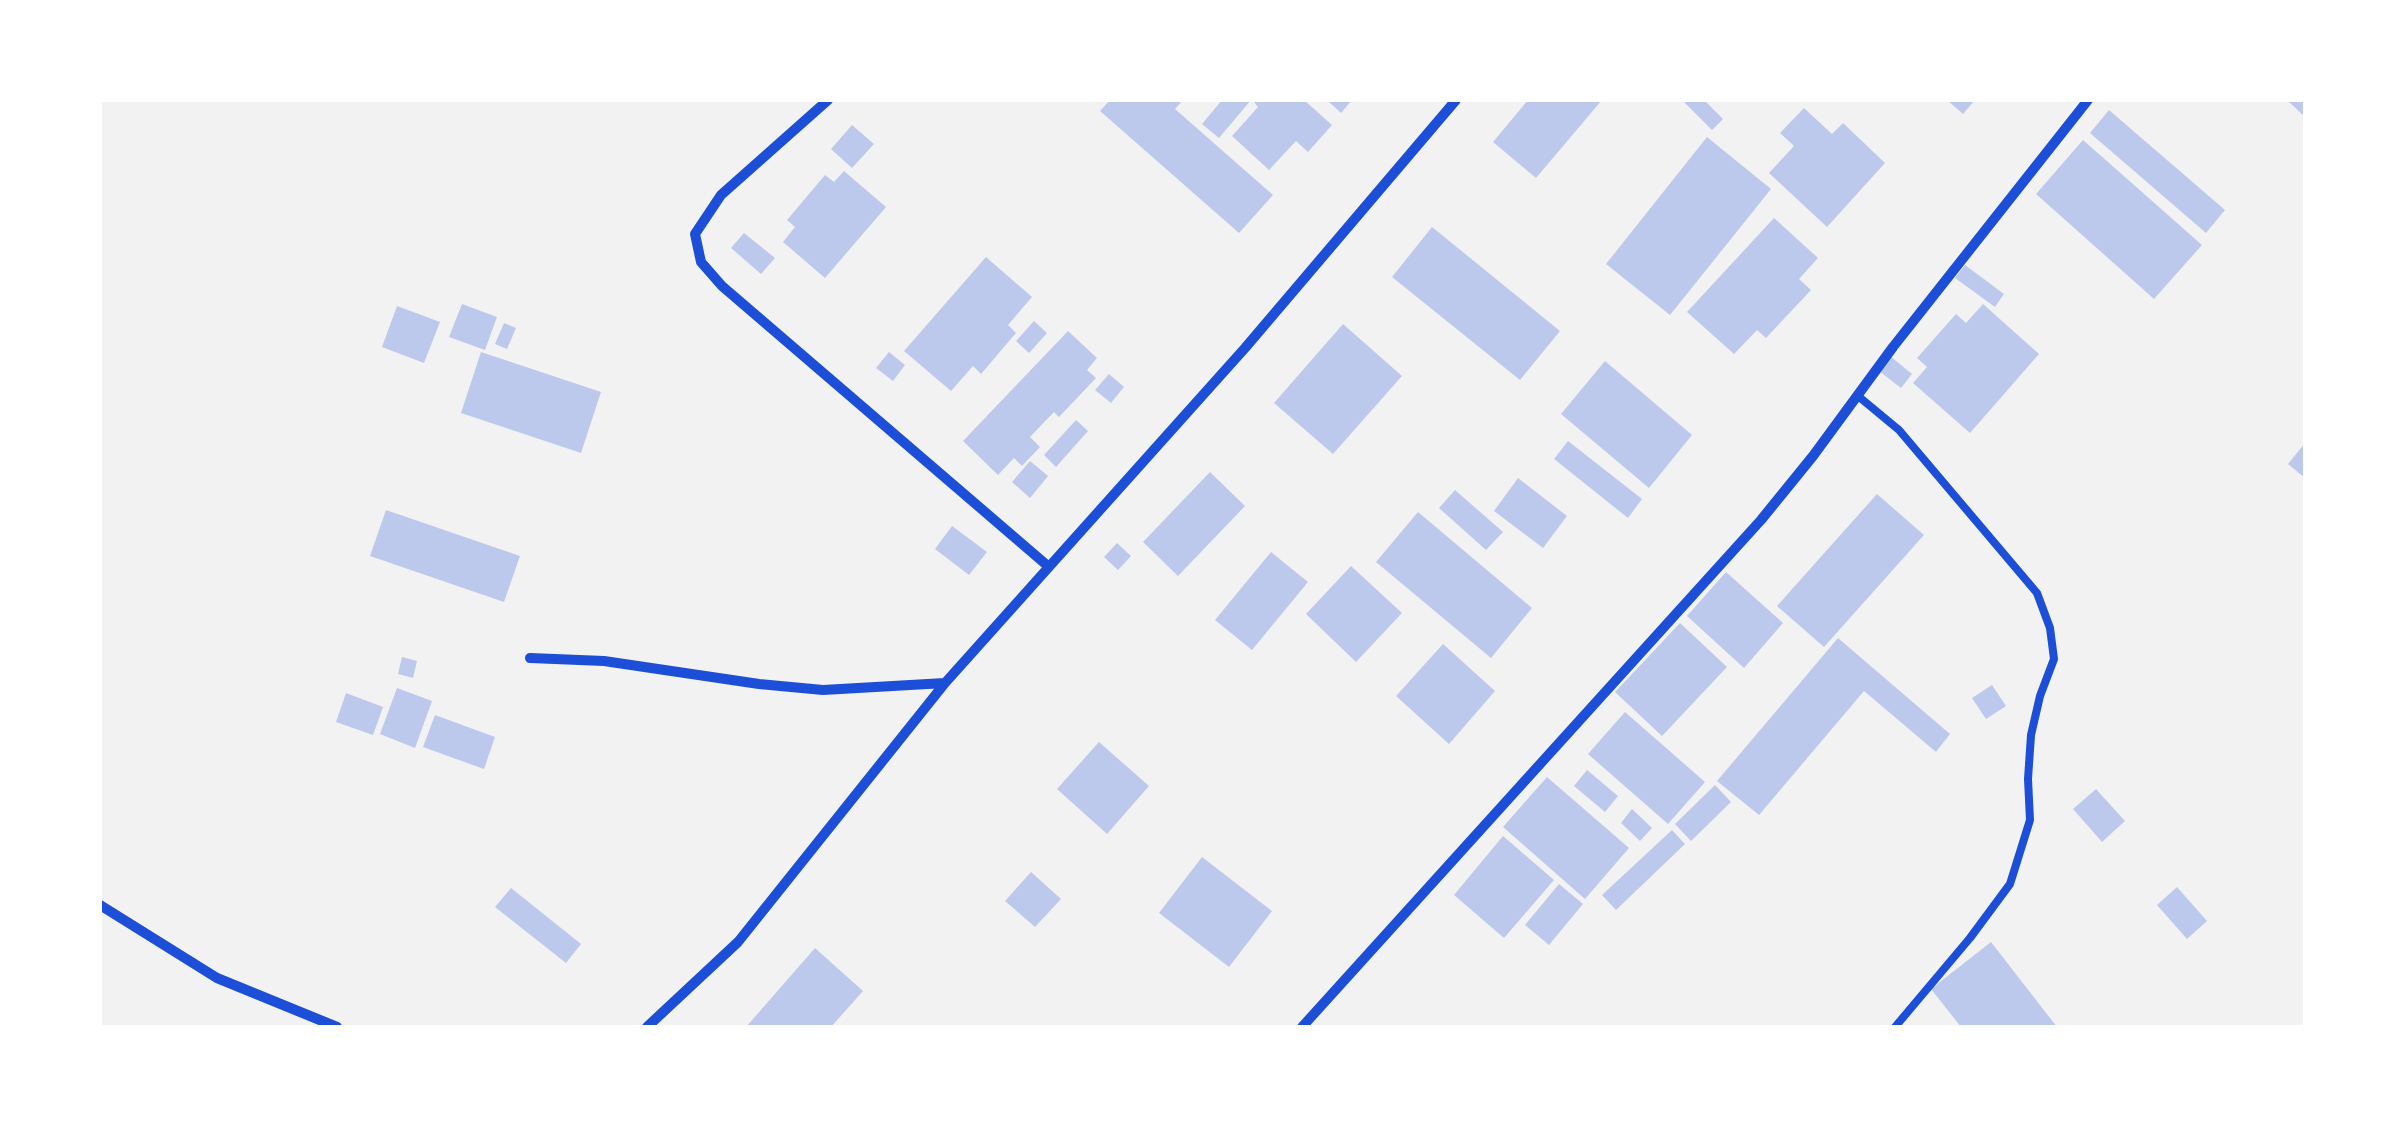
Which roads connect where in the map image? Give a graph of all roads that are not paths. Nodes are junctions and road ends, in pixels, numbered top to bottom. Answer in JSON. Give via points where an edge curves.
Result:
{"nodes":[{"id":1,"x":828,"y":100,"type":"edge"},
{"id":2,"x":1456,"y":100,"type":"edge"},
{"id":3,"x":2088,"y":100,"type":"edge"},
{"id":4,"x":1858,"y":396,"type":"junction"},
{"id":5,"x":1050,"y":567,"type":"junction"},
{"id":6,"x":530,"y":658,"type":"dead end"},
{"id":7,"x":945,"y":683,"type":"junction"},
{"id":8,"x":100,"y":905,"type":"edge"},
{"id":9,"x":337,"y":1027,"type":"edge"},
{"id":10,"x":648,"y":1027,"type":"edge"},
{"id":11,"x":1302,"y":1027,"type":"edge"},
{"id":12,"x":1895,"y":1027,"type":"edge"}],
"edges":[{"from":1,"to":5,"type":"street","via":[[721,195],[695,234],[701,262]]},
{"from":2,"to":5,"type":"street"},
{"from":3,"to":4,"type":"street"},
{"from":4,"to":11,"type":"street","via":[[1760,520]]},
{"from":4,"to":12,"type":"lane","via":[[1899,430],[2038,593],[2054,659],[2032,736],[2030,820],[2010,884]]},
{"from":5,"to":7,"type":"street"},
{"from":6,"to":7,"type":"street","via":[[604,661],[823,690]]},
{"from":7,"to":10,"type":"street","via":[[738,942]]},
{"from":8,"to":9,"type":"street","via":[[217,978]]}]}
